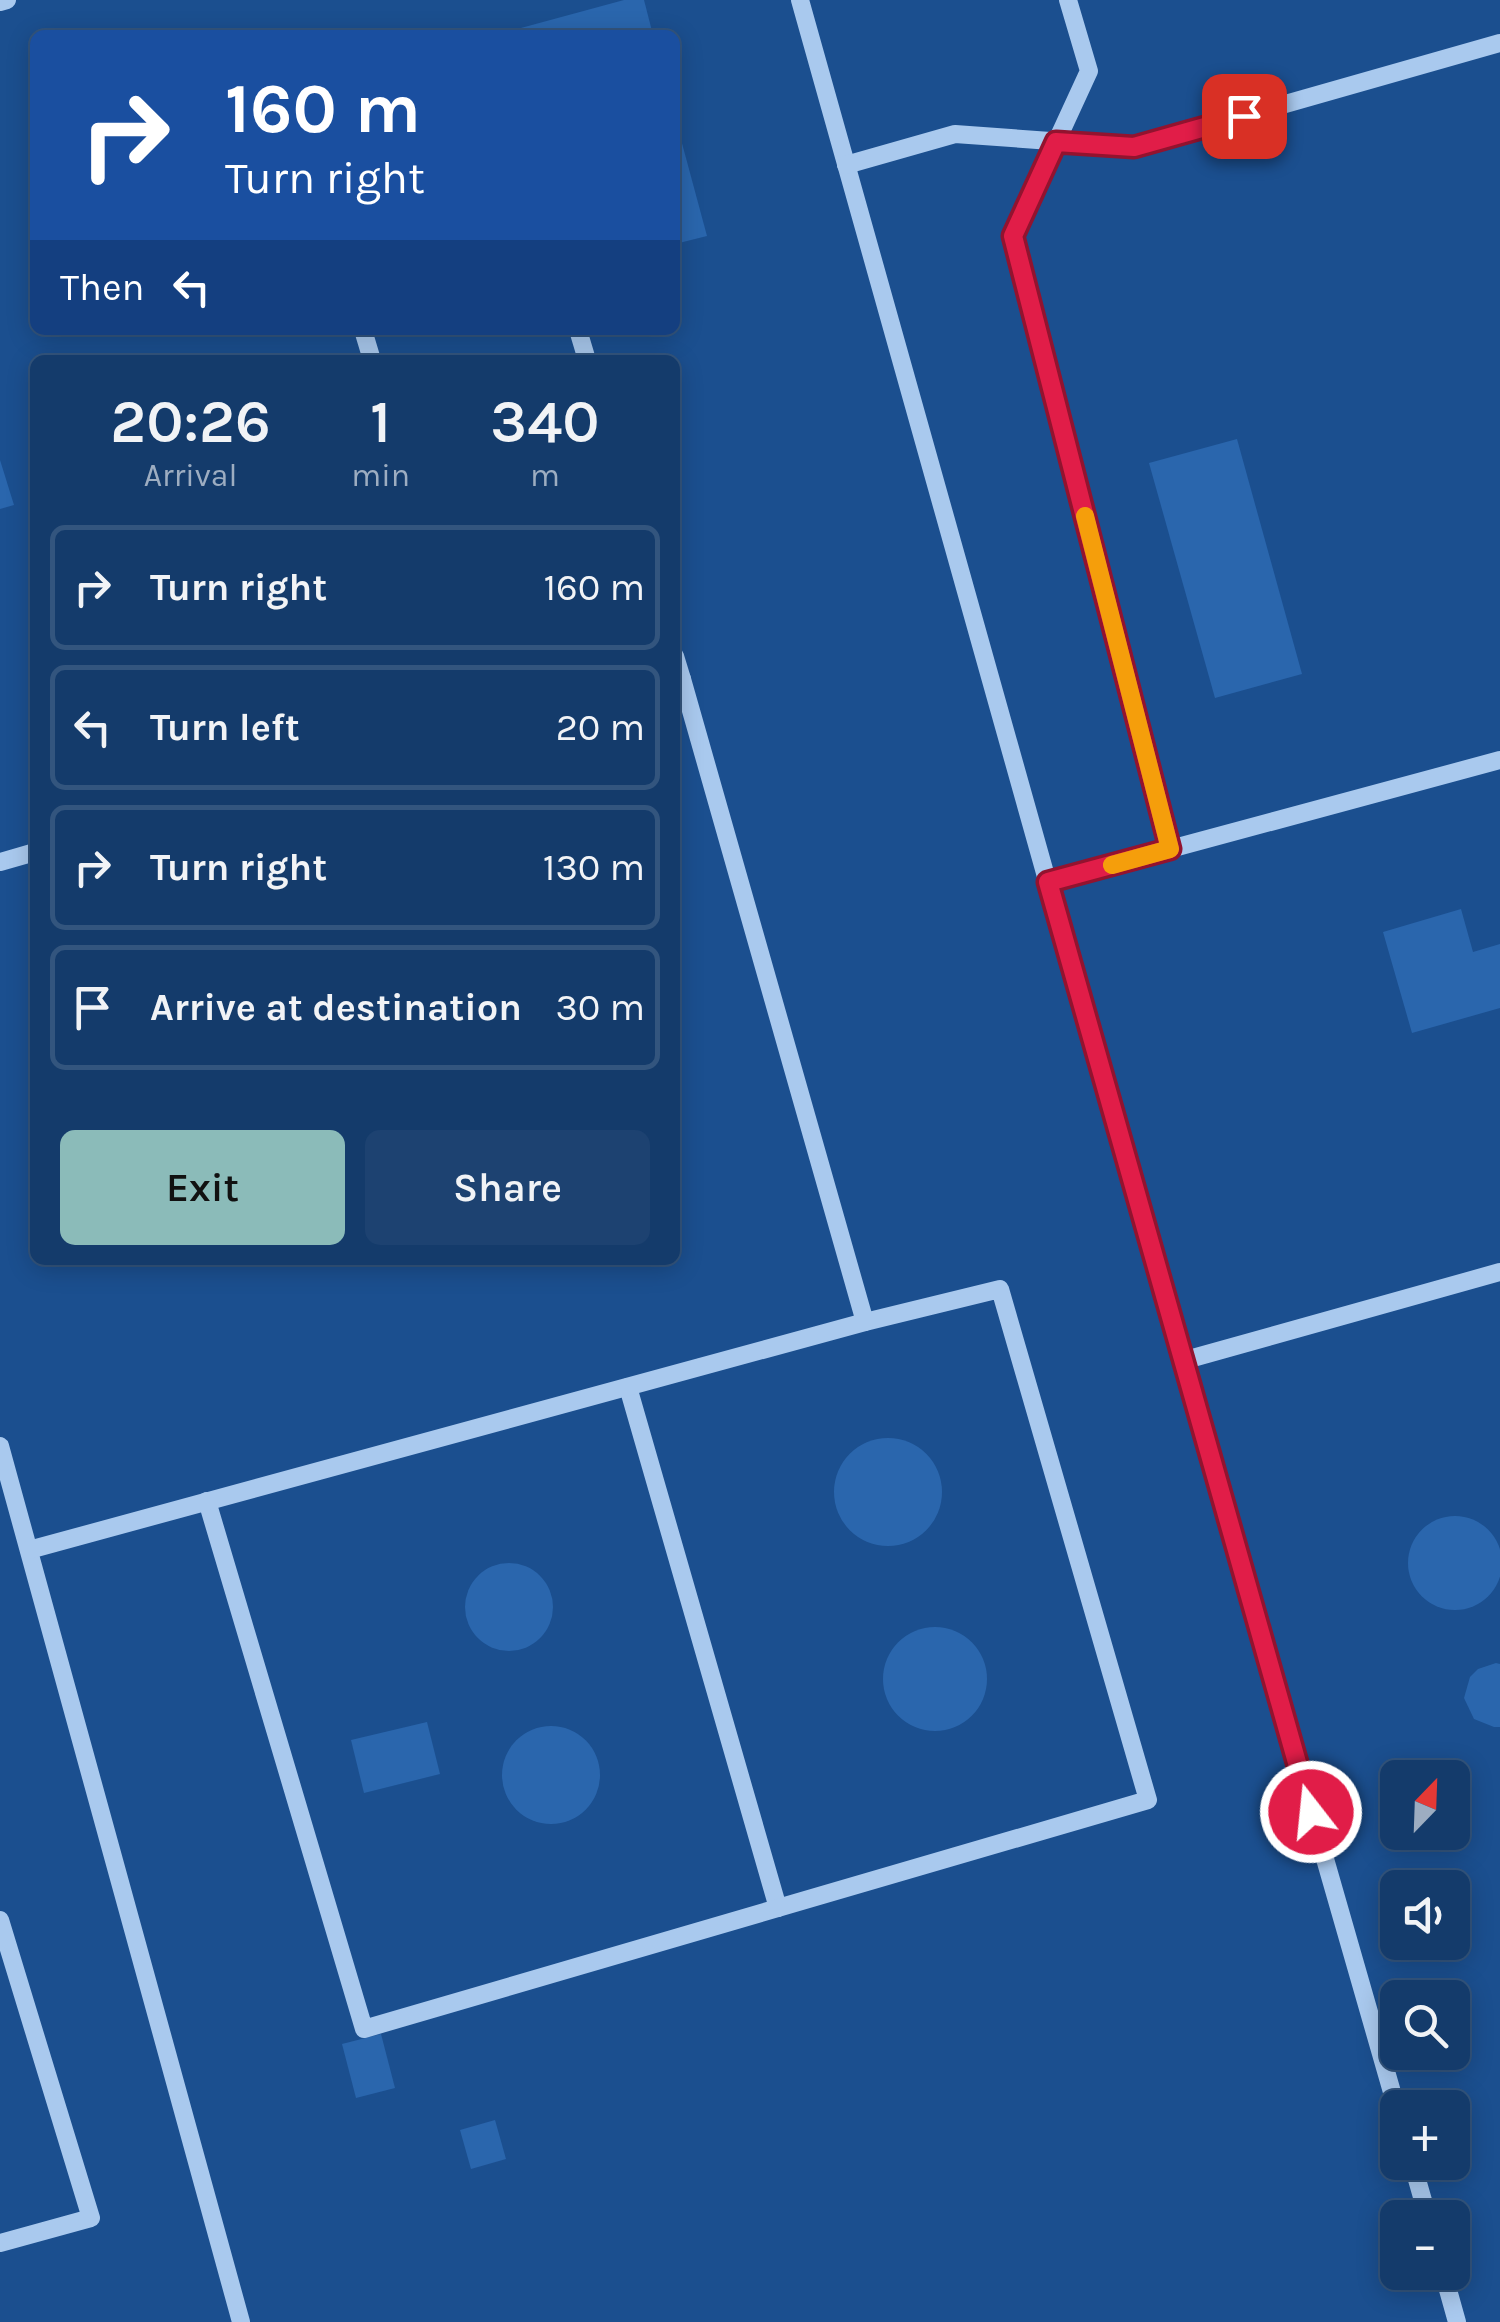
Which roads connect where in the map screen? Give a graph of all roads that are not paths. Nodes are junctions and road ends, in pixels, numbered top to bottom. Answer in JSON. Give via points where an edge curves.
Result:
{"nodes":[{"id":1,"x":800,"y":0,"type":"edge"},
{"id":2,"x":1068,"y":0,"type":"edge"},
{"id":3,"x":1500,"y":43,"type":"edge"},
{"id":4,"x":1056,"y":142,"type":"junction"},
{"id":5,"x":846,"y":164,"type":"junction"},
{"id":6,"x":680,"y":687,"type":"edge"},
{"id":7,"x":1500,"y":760,"type":"edge"},
{"id":8,"x":1170,"y":849,"type":"junction"},
{"id":9,"x":30,"y":853,"type":"edge"},
{"id":10,"x":0,"y":862,"type":"edge"},
{"id":11,"x":1048,"y":882,"type":"junction"},
{"id":12,"x":1500,"y":1272,"type":"edge"},
{"id":13,"x":865,"y":1322,"type":"junction"},
{"id":14,"x":1182,"y":1361,"type":"junction"},
{"id":15,"x":628,"y":1387,"type":"junction"},
{"id":16,"x":0,"y":1446,"type":"edge"},
{"id":17,"x":207,"y":1501,"type":"junction"},
{"id":18,"x":29,"y":1550,"type":"junction"},
{"id":19,"x":778,"y":1908,"type":"junction"},
{"id":20,"x":0,"y":1920,"type":"edge"},
{"id":21,"x":1391,"y":2090,"type":"edge"},
{"id":22,"x":0,"y":2243,"type":"edge"},
{"id":23,"x":1448,"y":2290,"type":"edge"},
{"id":24,"x":240,"y":2322,"type":"edge"},
{"id":25,"x":1458,"y":2322,"type":"edge"}],
"edges":[{"from":1,"to":5,"type":"lane"},
{"from":2,"to":4,"type":"lane","via":[[1088,71]]},
{"from":3,"to":4,"type":"lane","via":[[1134,147]]},
{"from":4,"to":5,"type":"lane","via":[[955,134]]},
{"from":4,"to":8,"type":"lane","via":[[1013,236]]},
{"from":5,"to":11,"type":"lane"},
{"from":6,"to":13,"type":"lane"},
{"from":7,"to":8,"type":"lane"},
{"from":8,"to":11,"type":"lane"},
{"from":9,"to":10,"type":"lane"},
{"from":11,"to":14,"type":"lane"},
{"from":12,"to":14,"type":"lane"},
{"from":13,"to":15,"type":"lane"},
{"from":13,"to":19,"type":"lane","via":[[1000,1289],[1148,1800]]},
{"from":14,"to":21,"type":"lane"},
{"from":15,"to":17,"type":"lane"},
{"from":15,"to":19,"type":"lane"},
{"from":16,"to":18,"type":"lane"},
{"from":17,"to":18,"type":"lane"},
{"from":17,"to":19,"type":"lane","via":[[364,2029]]},
{"from":18,"to":24,"type":"lane"},
{"from":20,"to":22,"type":"lane","via":[[91,2218]]},
{"from":23,"to":25,"type":"lane"}]}
